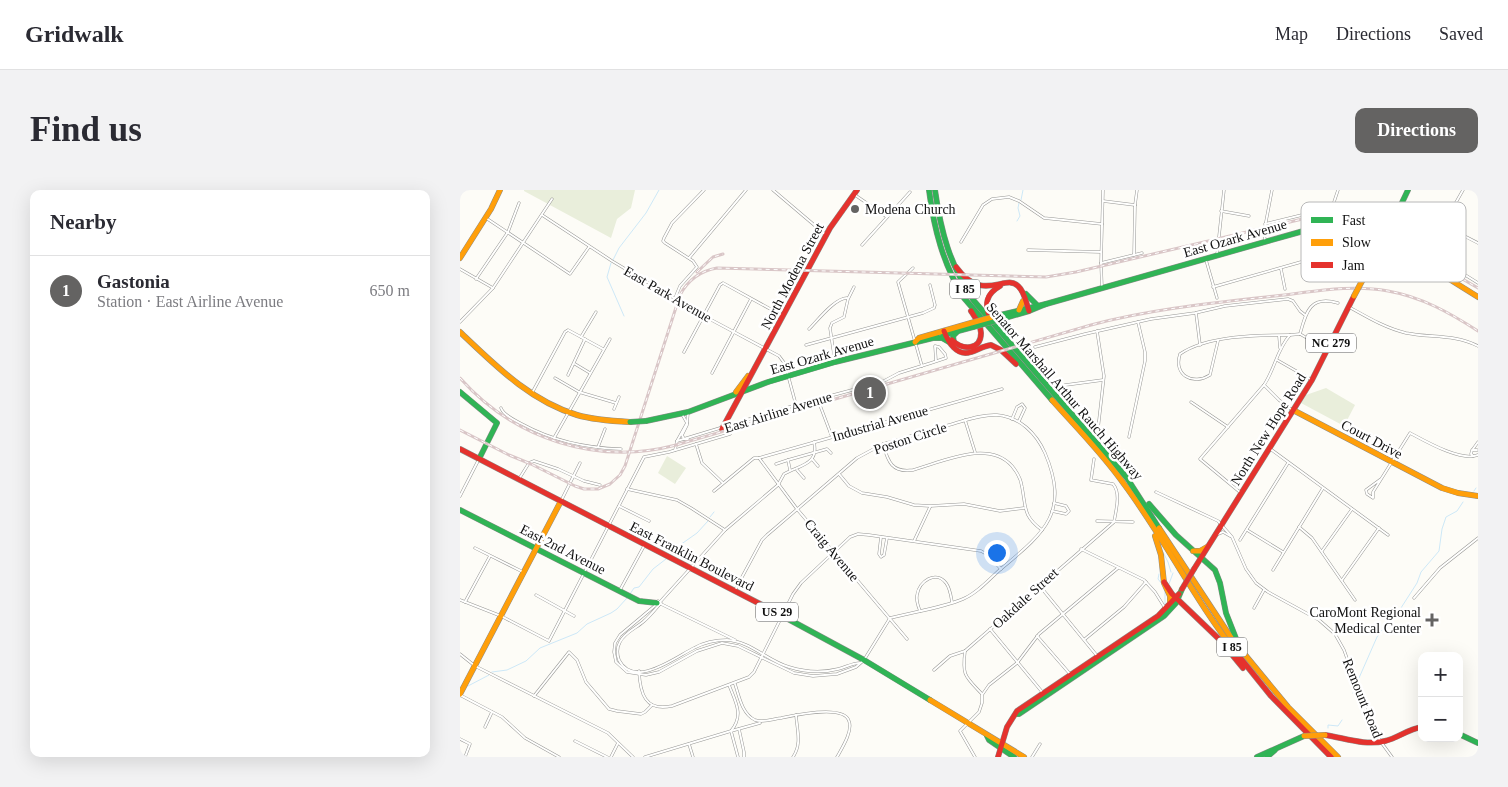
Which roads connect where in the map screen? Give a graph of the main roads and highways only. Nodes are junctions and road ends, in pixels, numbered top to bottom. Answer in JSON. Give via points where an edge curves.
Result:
{"nodes":[{"id":1,"x":500,"y":190,"type":"edge"},
{"id":2,"x":929,"y":190,"type":"edge"},
{"id":3,"x":935,"y":190,"type":"edge"},
{"id":4,"x":1408,"y":190,"type":"edge"},
{"id":5,"x":856,"y":192,"type":"edge"},
{"id":6,"x":1402,"y":202,"type":"edge"},
{"id":7,"x":1301,"y":232,"type":"edge"},
{"id":8,"x":944,"y":245,"type":"junction"},
{"id":9,"x":460,"y":258,"type":"edge"},
{"id":10,"x":1361,"y":282,"type":"edge"},
{"id":11,"x":1454,"y":282,"type":"edge"},
{"id":12,"x":1021,"y":289,"type":"junction"},
{"id":13,"x":1478,"y":297,"type":"edge"},
{"id":14,"x":964,"y":298,"type":"junction"},
{"id":15,"x":1023,"y":301,"type":"junction"},
{"id":16,"x":1037,"y":304,"type":"junction"},
{"id":17,"x":1046,"y":304,"type":"junction"},
{"id":18,"x":1027,"y":309,"type":"junction"},
{"id":19,"x":1019,"y":310,"type":"junction"},
{"id":20,"x":997,"y":318,"type":"junction"},
{"id":21,"x":972,"y":325,"type":"junction"},
{"id":22,"x":995,"y":327,"type":"junction"},
{"id":23,"x":460,"y":332,"type":"edge"},
{"id":24,"x":957,"y":332,"type":"junction"},
{"id":25,"x":946,"y":333,"type":"junction"},
{"id":26,"x":935,"y":338,"type":"junction"},
{"id":27,"x":915,"y":342,"type":"junction"},
{"id":28,"x":952,"y":342,"type":"junction"},
{"id":29,"x":748,"y":377,"type":"junction"},
{"id":30,"x":758,"y":385,"type":"junction"},
{"id":31,"x":743,"y":390,"type":"junction"},
{"id":32,"x":460,"y":392,"type":"edge"},
{"id":33,"x":1046,"y":393,"type":"junction"},
{"id":34,"x":735,"y":394,"type":"junction"},
{"id":35,"x":1293,"y":410,"type":"junction"},
{"id":36,"x":728,"y":421,"type":"junction"},
{"id":37,"x":733,"y":425,"type":"road end"},
{"id":38,"x":722,"y":429,"type":"road end"},
{"id":39,"x":460,"y":449,"type":"edge"},
{"id":40,"x":479,"y":459,"type":"junction"},
{"id":41,"x":1127,"y":478,"type":"junction"},
{"id":42,"x":1478,"y":496,"type":"edge"},
{"id":43,"x":561,"y":501,"type":"junction"},
{"id":44,"x":460,"y":510,"type":"edge"},
{"id":45,"x":1150,"y":522,"type":"junction"},
{"id":46,"x":536,"y":548,"type":"junction"},
{"id":47,"x":1207,"y":548,"type":"junction"},
{"id":48,"x":1193,"y":551,"type":"junction"},
{"id":49,"x":1201,"y":558,"type":"junction"},
{"id":50,"x":1164,"y":582,"type":"junction"},
{"id":51,"x":1177,"y":597,"type":"junction"},
{"id":52,"x":1170,"y":603,"type":"junction"},
{"id":53,"x":659,"y":604,"type":"road end"},
{"id":54,"x":1249,"y":660,"type":"junction"},
{"id":55,"x":460,"y":695,"type":"edge"},
{"id":56,"x":1045,"y":695,"type":"junction"},
{"id":57,"x":1271,"y":696,"type":"junction"},
{"id":58,"x":1418,"y":728,"type":"edge"},
{"id":59,"x":1463,"y":736,"type":"edge"},
{"id":60,"x":1478,"y":743,"type":"edge"},
{"id":61,"x":1001,"y":745,"type":"junction"},
{"id":62,"x":1281,"y":746,"type":"junction"},
{"id":63,"x":1012,"y":756,"type":"edge"},
{"id":64,"x":998,"y":757,"type":"edge"},
{"id":65,"x":1024,"y":757,"type":"edge"},
{"id":66,"x":1258,"y":757,"type":"edge"},
{"id":67,"x":1267,"y":757,"type":"edge"},
{"id":68,"x":1331,"y":757,"type":"edge"},
{"id":69,"x":1338,"y":757,"type":"edge"}],
"edges":[{"from":1,"to":9,"type":"main road"},
{"from":2,"to":14,"type":"main road","name":"Senator Marshall Arthur Rauch Highway","number":"I 85","via":[[940,249]]},
{"from":3,"to":8,"type":"main road","name":"Senator Marshall Arthur Rauch Highway","number":"I 85"},
{"from":4,"to":6,"type":"main road","name":"North New Hope Road","number":"NC 279","bridge":true},
{"from":5,"to":29,"type":"main road","name":"North Modena Street","via":[[826,235]]},
{"from":7,"to":17,"type":"main road","name":"East Ozark Avenue"},
{"from":8,"to":12,"type":"main road","via":[[962,276],[974,284],[987,286],[1010,282]]},
{"from":8,"to":22,"type":"main road","name":"Senator Marshall Arthur Rauch Highway","number":"I 85","via":[[962,284]]},
{"from":10,"to":35,"type":"main road","name":"North New Hope Road","number":"NC 279","bridge":true,"via":[[1312,380]]},
{"from":11,"to":13,"type":"main road","name":"East Ozark Avenue"},
{"from":12,"to":16,"type":"main road"},
{"from":12,"to":18,"type":"main road"},
{"from":14,"to":28,"type":"main road","via":[[979,326],[980,337],[975,346],[968,348]]},
{"from":14,"to":33,"type":"main road","name":"Senator Marshall Arthur Rauch Highway","number":"I 85"},
{"from":15,"to":18,"type":"main road"},
{"from":15,"to":19,"type":"main road"},
{"from":15,"to":22,"type":"main road","via":[[1018,291],[1010,286],[1000,286],[991,291],[985,306]]},
{"from":16,"to":17,"type":"main road","name":"East Ozark Avenue"},
{"from":16,"to":18,"type":"main road","name":"East Ozark Avenue"},
{"from":17,"to":18,"type":"main road","name":"East Ozark Avenue"},
{"from":18,"to":19,"type":"main road","name":"East Ozark Avenue"},
{"from":18,"to":20,"type":"main road","name":"East Ozark Avenue"},
{"from":19,"to":20,"type":"main road","name":"East Ozark Avenue"},
{"from":20,"to":21,"type":"main road","name":"East Ozark Avenue","bridge":true},
{"from":21,"to":24,"type":"main road","name":"East Ozark Avenue"},
{"from":21,"to":25,"type":"main road","name":"East Ozark Avenue"},
{"from":22,"to":41,"type":"main road","name":"Senator Marshall Arthur Rauch Highway","number":"I 85"},
{"from":23,"to":34,"type":"main road","name":"East Ozark Avenue","bridge":true,"via":[[530,395],[596,420],[630,422],[682,414]]},
{"from":24,"to":25,"type":"main road","name":"East Ozark Avenue"},
{"from":24,"to":28,"type":"main road"},
{"from":25,"to":26,"type":"main road","name":"East Ozark Avenue"},
{"from":25,"to":27,"type":"main road","name":"East Ozark Avenue","via":[[919,338]]},
{"from":25,"to":28,"type":"main road"},
{"from":26,"to":27,"type":"main road","name":"East Ozark Avenue"},
{"from":26,"to":28,"type":"main road"},
{"from":27,"to":30,"type":"main road","name":"East Ozark Avenue"},
{"from":28,"to":33,"type":"main road","via":[[956,350],[965,353],[985,346],[997,347]]},
{"from":29,"to":30,"type":"main road"},
{"from":29,"to":31,"type":"main road","name":"North Modena Street"},
{"from":29,"to":34,"type":"main road","name":"North Modena Street"},
{"from":30,"to":31,"type":"main road","name":"East Ozark Avenue"},
{"from":31,"to":34,"type":"main road","name":"East Ozark Avenue"},
{"from":31,"to":36,"type":"main road","name":"North Modena Street"},
{"from":32,"to":40,"type":"main road","via":[[497,423]]},
{"from":33,"to":45,"type":"main road","name":"Senator Marshall Arthur Rauch Highway","number":"I 85","via":[[1111,468]]},
{"from":35,"to":42,"type":"main road","name":"Court Drive","via":[[1442,488]]},
{"from":35,"to":47,"type":"main road","name":"North New Hope Road","number":"NC 279"},
{"from":36,"to":37,"type":"main road"},
{"from":36,"to":38,"type":"main road","name":"North Modena Street"},
{"from":39,"to":40,"type":"main road","name":"East Franklin Boulevard","number":"US 29"},
{"from":40,"to":43,"type":"main road","name":"East Franklin Boulevard","number":"US 29"},
{"from":41,"to":48,"type":"main road"},
{"from":41,"to":54,"type":"main road","name":"Senator Marshall Arthur Rauch Highway","number":"I 85","via":[[1212,611]]},
{"from":43,"to":46,"type":"main road"},
{"from":43,"to":61,"type":"main road","name":"East Franklin Boulevard","number":"US 29","via":[[782,615],[992,736]]},
{"from":44,"to":46,"type":"main road","name":"East 2nd Avenue"},
{"from":45,"to":50,"type":"main road","via":[[1160,549]]},
{"from":45,"to":57,"type":"main road","name":"Senator Marshall Arthur Rauch Highway","number":"I 85","via":[[1223,636]]},
{"from":46,"to":53,"type":"main road","name":"East 2nd Avenue","via":[[638,601]]},
{"from":46,"to":55,"type":"main road"},
{"from":47,"to":48,"type":"main road"},
{"from":47,"to":49,"type":"main road","name":"North New Hope Road","number":"NC 279"},
{"from":48,"to":49,"type":"main road"},
{"from":49,"to":51,"type":"main road","name":"North New Hope Road","number":"NC 279","bridge":true},
{"from":49,"to":54,"type":"main road","via":[[1217,574],[1228,622]]},
{"from":50,"to":51,"type":"main road"},
{"from":50,"to":52,"type":"main road"},
{"from":51,"to":52,"type":"main road","name":"North New Hope Road"},
{"from":51,"to":56,"type":"main road","name":"North New Hope Road","number":"NC 279","via":[[1164,616]]},
{"from":51,"to":57,"type":"main road"},
{"from":52,"to":56,"type":"main road","name":"North New Hope Road"},
{"from":54,"to":69,"type":"main road","name":"Senator Marshall Arthur Rauch Highway","number":"I 85","via":[[1288,707]]},
{"from":56,"to":61,"type":"main road","name":"North New Hope Road","number":"NC 279","via":[[1016,714],[1008,724]]},
{"from":57,"to":68,"type":"main road","name":"Senator Marshall Arthur Rauch Highway","number":"I 85"},
{"from":58,"to":62,"type":"main road","bridge":true,"via":[[1381,742],[1360,742],[1325,735],[1304,736]]},
{"from":59,"to":60,"type":"main road"},
{"from":61,"to":63,"type":"main road","name":"East Franklin Boulevard","number":"US 29"},
{"from":61,"to":64,"type":"main road","number":"NC 279"},
{"from":61,"to":65,"type":"main road","name":"East Franklin Boulevard","number":"US 29"},
{"from":62,"to":66,"type":"main road"},
{"from":62,"to":67,"type":"main road"},
{"from":63,"to":64,"type":"main road","via":[[1004,753]]}]}
